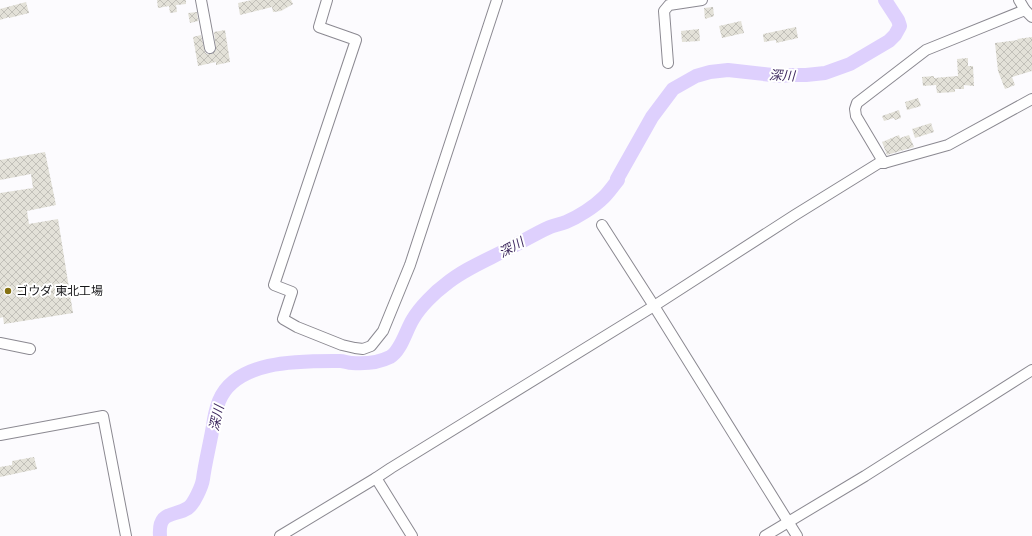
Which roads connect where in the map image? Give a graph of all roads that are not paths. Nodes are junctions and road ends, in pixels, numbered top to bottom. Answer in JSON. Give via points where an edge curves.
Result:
{"nodes":[{"id":1,"x":201,"y":0,"type":"edge"},
{"id":2,"x":327,"y":0,"type":"edge"},
{"id":3,"x":497,"y":0,"type":"edge"},
{"id":4,"x":702,"y":0,"type":"edge"},
{"id":5,"x":1019,"y":0,"type":"edge"},
{"id":6,"x":1029,"y":14,"type":"edge"},
{"id":7,"x":210,"y":48,"type":"dead end"},
{"id":8,"x":668,"y":63,"type":"dead end"},
{"id":9,"x":1032,"y":99,"type":"edge"},
{"id":10,"x":884,"y":163,"type":"junction"},
{"id":11,"x":602,"y":225,"type":"dead end"},
{"id":12,"x":654,"y":306,"type":"junction"},
{"id":13,"x":0,"y":343,"type":"edge"},
{"id":14,"x":30,"y":349,"type":"dead end"},
{"id":15,"x":1032,"y":370,"type":"edge"},
{"id":16,"x":0,"y":435,"type":"edge"},
{"id":17,"x":376,"y":478,"type":"junction"},
{"id":18,"x":788,"y":521,"type":"junction"},
{"id":19,"x":126,"y":536,"type":"edge"},
{"id":20,"x":280,"y":536,"type":"edge"},
{"id":21,"x":412,"y":536,"type":"edge"},
{"id":22,"x":765,"y":536,"type":"edge"},
{"id":23,"x":797,"y":536,"type":"edge"}],
"edges":[{"from":1,"to":7,"type":"street"},
{"from":2,"to":3,"type":"street","via":[[319,27],[356,40],[274,285],[292,292],[283,319],[342,345],[363,349],[371,346],[383,331],[410,265]]},
{"from":4,"to":8,"type":"street","via":[[670,5],[664,11]]},
{"from":5,"to":6,"type":"street"},
{"from":6,"to":10,"type":"street","via":[[926,50],[857,103],[856,116]]},
{"from":9,"to":10,"type":"street","via":[[948,145]]},
{"from":10,"to":12,"type":"street","via":[[879,163],[801,211]]},
{"from":11,"to":12,"type":"street"},
{"from":12,"to":17,"type":"street"},
{"from":12,"to":18,"type":"street"},
{"from":13,"to":14,"type":"street"},
{"from":15,"to":18,"type":"street","via":[[865,476]]},
{"from":16,"to":19,"type":"street","via":[[102,416]]},
{"from":17,"to":20,"type":"street"},
{"from":17,"to":21,"type":"street"},
{"from":18,"to":22,"type":"street"},
{"from":18,"to":23,"type":"street"}]}
